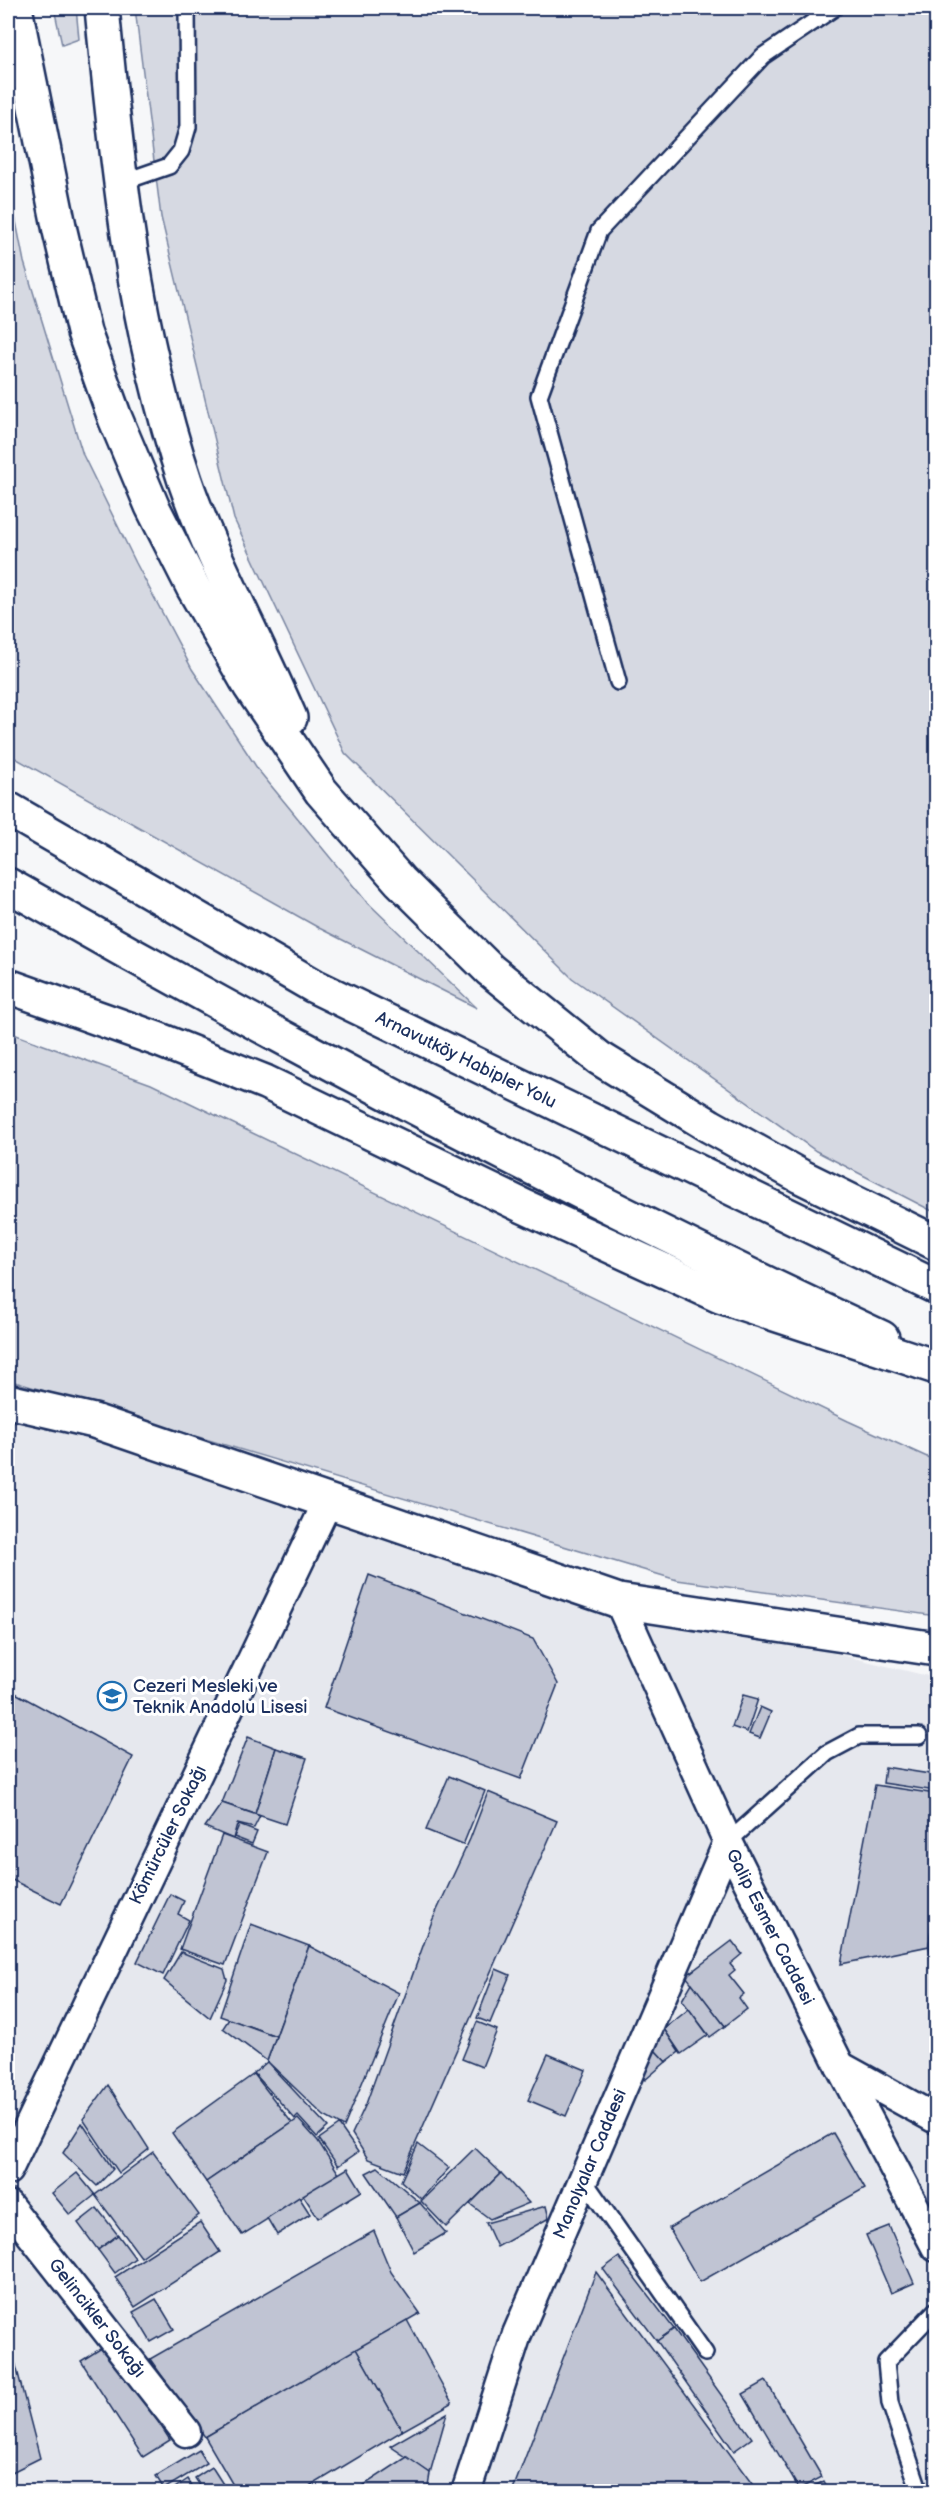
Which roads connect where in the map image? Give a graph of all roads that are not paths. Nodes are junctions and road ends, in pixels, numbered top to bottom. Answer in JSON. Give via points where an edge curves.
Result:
{"nodes":[{"id":1,"x":15,"y":8,"type":"edge"},
{"id":2,"x":102,"y":8,"type":"edge"},
{"id":3,"x":187,"y":8,"type":"edge"},
{"id":4,"x":834,"y":8,"type":"edge"},
{"id":5,"x":120,"y":183,"type":"junction"},
{"id":6,"x":618,"y":682,"type":"dead end"},
{"id":7,"x":321,"y":791,"type":"junction"},
{"id":8,"x":8,"y":809,"type":"edge"},
{"id":9,"x":8,"y":885,"type":"edge"},
{"id":10,"x":8,"y":986,"type":"edge"},
{"id":11,"x":936,"y":1243,"type":"edge"},
{"id":12,"x":936,"y":1287,"type":"edge"},
{"id":13,"x":936,"y":1363,"type":"edge"},
{"id":14,"x":936,"y":1368,"type":"edge"},
{"id":15,"x":8,"y":1401,"type":"edge"},
{"id":16,"x":328,"y":1501,"type":"junction"},
{"id":17,"x":619,"y":1600,"type":"junction"},
{"id":18,"x":936,"y":1649,"type":"edge"},
{"id":19,"x":919,"y":1736,"type":"dead end"},
{"id":20,"x":728,"y":1842,"type":"junction"},
{"id":21,"x":840,"y":2066,"type":"junction"},
{"id":22,"x":936,"y":2119,"type":"edge"},
{"id":23,"x":8,"y":2170,"type":"edge"},
{"id":24,"x":583,"y":2179,"type":"junction"},
{"id":25,"x":8,"y":2205,"type":"edge"},
{"id":26,"x":936,"y":2247,"type":"edge"},
{"id":27,"x":936,"y":2310,"type":"edge"},
{"id":28,"x":705,"y":2353,"type":"dead end"},
{"id":29,"x":186,"y":2432,"type":"dead end"},
{"id":30,"x":466,"y":2492,"type":"edge"},
{"id":31,"x":920,"y":2492,"type":"edge"}],
"edges":[{"from":1,"to":7,"type":"main road","via":[[84,332],[116,418],[152,506],[193,587],[250,686]]},
{"from":2,"to":5,"type":"main road"},
{"from":3,"to":5,"type":"lane","via":[[188,127],[181,151],[169,166]]},
{"from":4,"to":6,"type":"lane","via":[[763,56],[599,231],[539,396]]},
{"from":5,"to":7,"type":"main road","via":[[132,266],[164,410],[186,482],[215,556],[272,675]]},
{"from":7,"to":11,"type":"main road","via":[[400,882],[490,970],[599,1058],[760,1154]]},
{"from":8,"to":12,"type":"main road","name":"Arnavutköy Habipler Yolu","via":[[314,986]]},
{"from":9,"to":13,"type":"main road","via":[[292,1044],[488,1147]]},
{"from":10,"to":14,"type":"main road","via":[[265,1082],[720,1296]]},
{"from":15,"to":16,"type":"main road","via":[[94,1421]]},
{"from":16,"to":17,"type":"main road"},
{"from":16,"to":23,"type":"street","name":"Kömürcüler Sokağı"},
{"from":17,"to":18,"type":"main road"},
{"from":17,"to":20,"type":"street","name":"Galip Esmer Caddesi"},
{"from":19,"to":20,"type":"lane","via":[[859,1736],[827,1753]]},
{"from":20,"to":21,"type":"street","name":"Galip Esmer Caddesi"},
{"from":20,"to":24,"type":"street","name":"Manolyalar Caddesi"},
{"from":21,"to":22,"type":"street"},
{"from":21,"to":26,"type":"street","name":"Galip Esmer Caddesi"},
{"from":24,"to":28,"type":"lane"},
{"from":24,"to":30,"type":"street","name":"Manolyalar Caddesi","via":[[517,2334]]},
{"from":25,"to":29,"type":"street","name":"Gelincikler Sokağı"},
{"from":27,"to":31,"type":"lane","via":[[886,2362],[890,2403]]}]}
